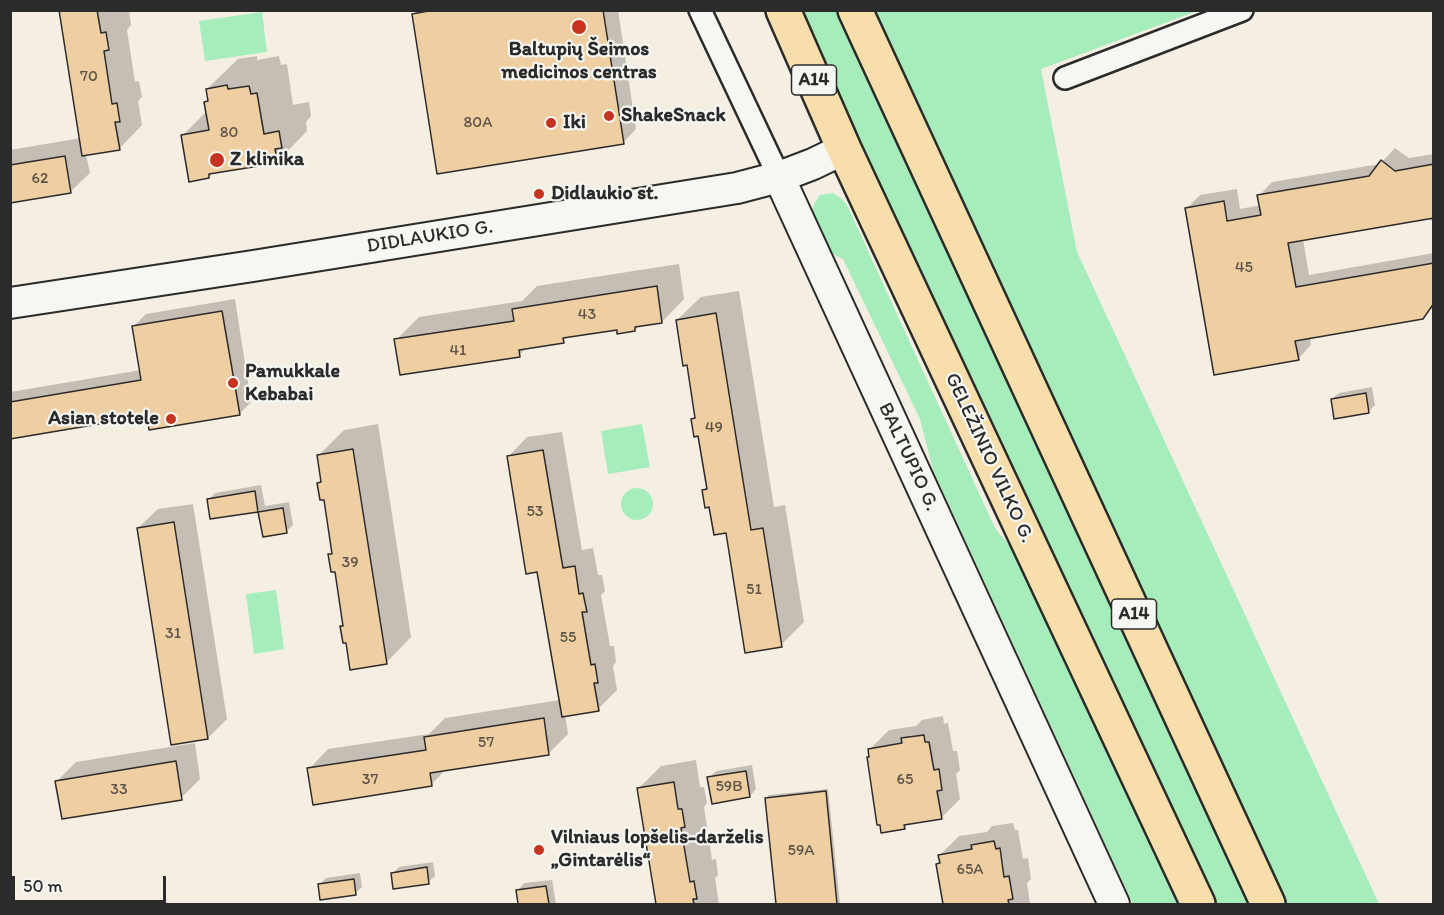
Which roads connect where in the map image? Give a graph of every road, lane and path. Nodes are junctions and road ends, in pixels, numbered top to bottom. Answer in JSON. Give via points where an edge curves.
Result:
{"nodes":[{"id":1,"x":700,"y":10,"type":"edge"},
{"id":2,"x":783,"y":10,"type":"edge"},
{"id":3,"x":855,"y":10,"type":"edge"},
{"id":4,"x":1242,"y":10,"type":"edge"},
{"id":5,"x":1065,"y":78,"type":"dead end"},
{"id":6,"x":844,"y":149,"type":"junction"},
{"id":7,"x":779,"y":177,"type":"junction"},
{"id":8,"x":10,"y":303,"type":"edge"},
{"id":9,"x":1114,"y":904,"type":"edge"},
{"id":10,"x":1198,"y":904,"type":"edge"},
{"id":11,"x":1268,"y":904,"type":"edge"}],
"edges":[{"from":1,"to":7,"type":"street","name":"BALTUPIO G."},
{"from":2,"to":6,"type":"highway","name":"GELEŽINIO VILKO G.","number":"A14"},
{"from":3,"to":11,"type":"highway","number":"A14"},
{"from":4,"to":5,"type":"street"},
{"from":6,"to":7,"type":"street","name":"DIDLAUKIO G."},
{"from":6,"to":10,"type":"highway","name":"GELEŽINIO VILKO G.","number":"A14"},
{"from":7,"to":8,"type":"street","name":"DIDLAUKIO G.","via":[[737,188]]},
{"from":7,"to":9,"type":"street","name":"BALTUPIO G."}]}
